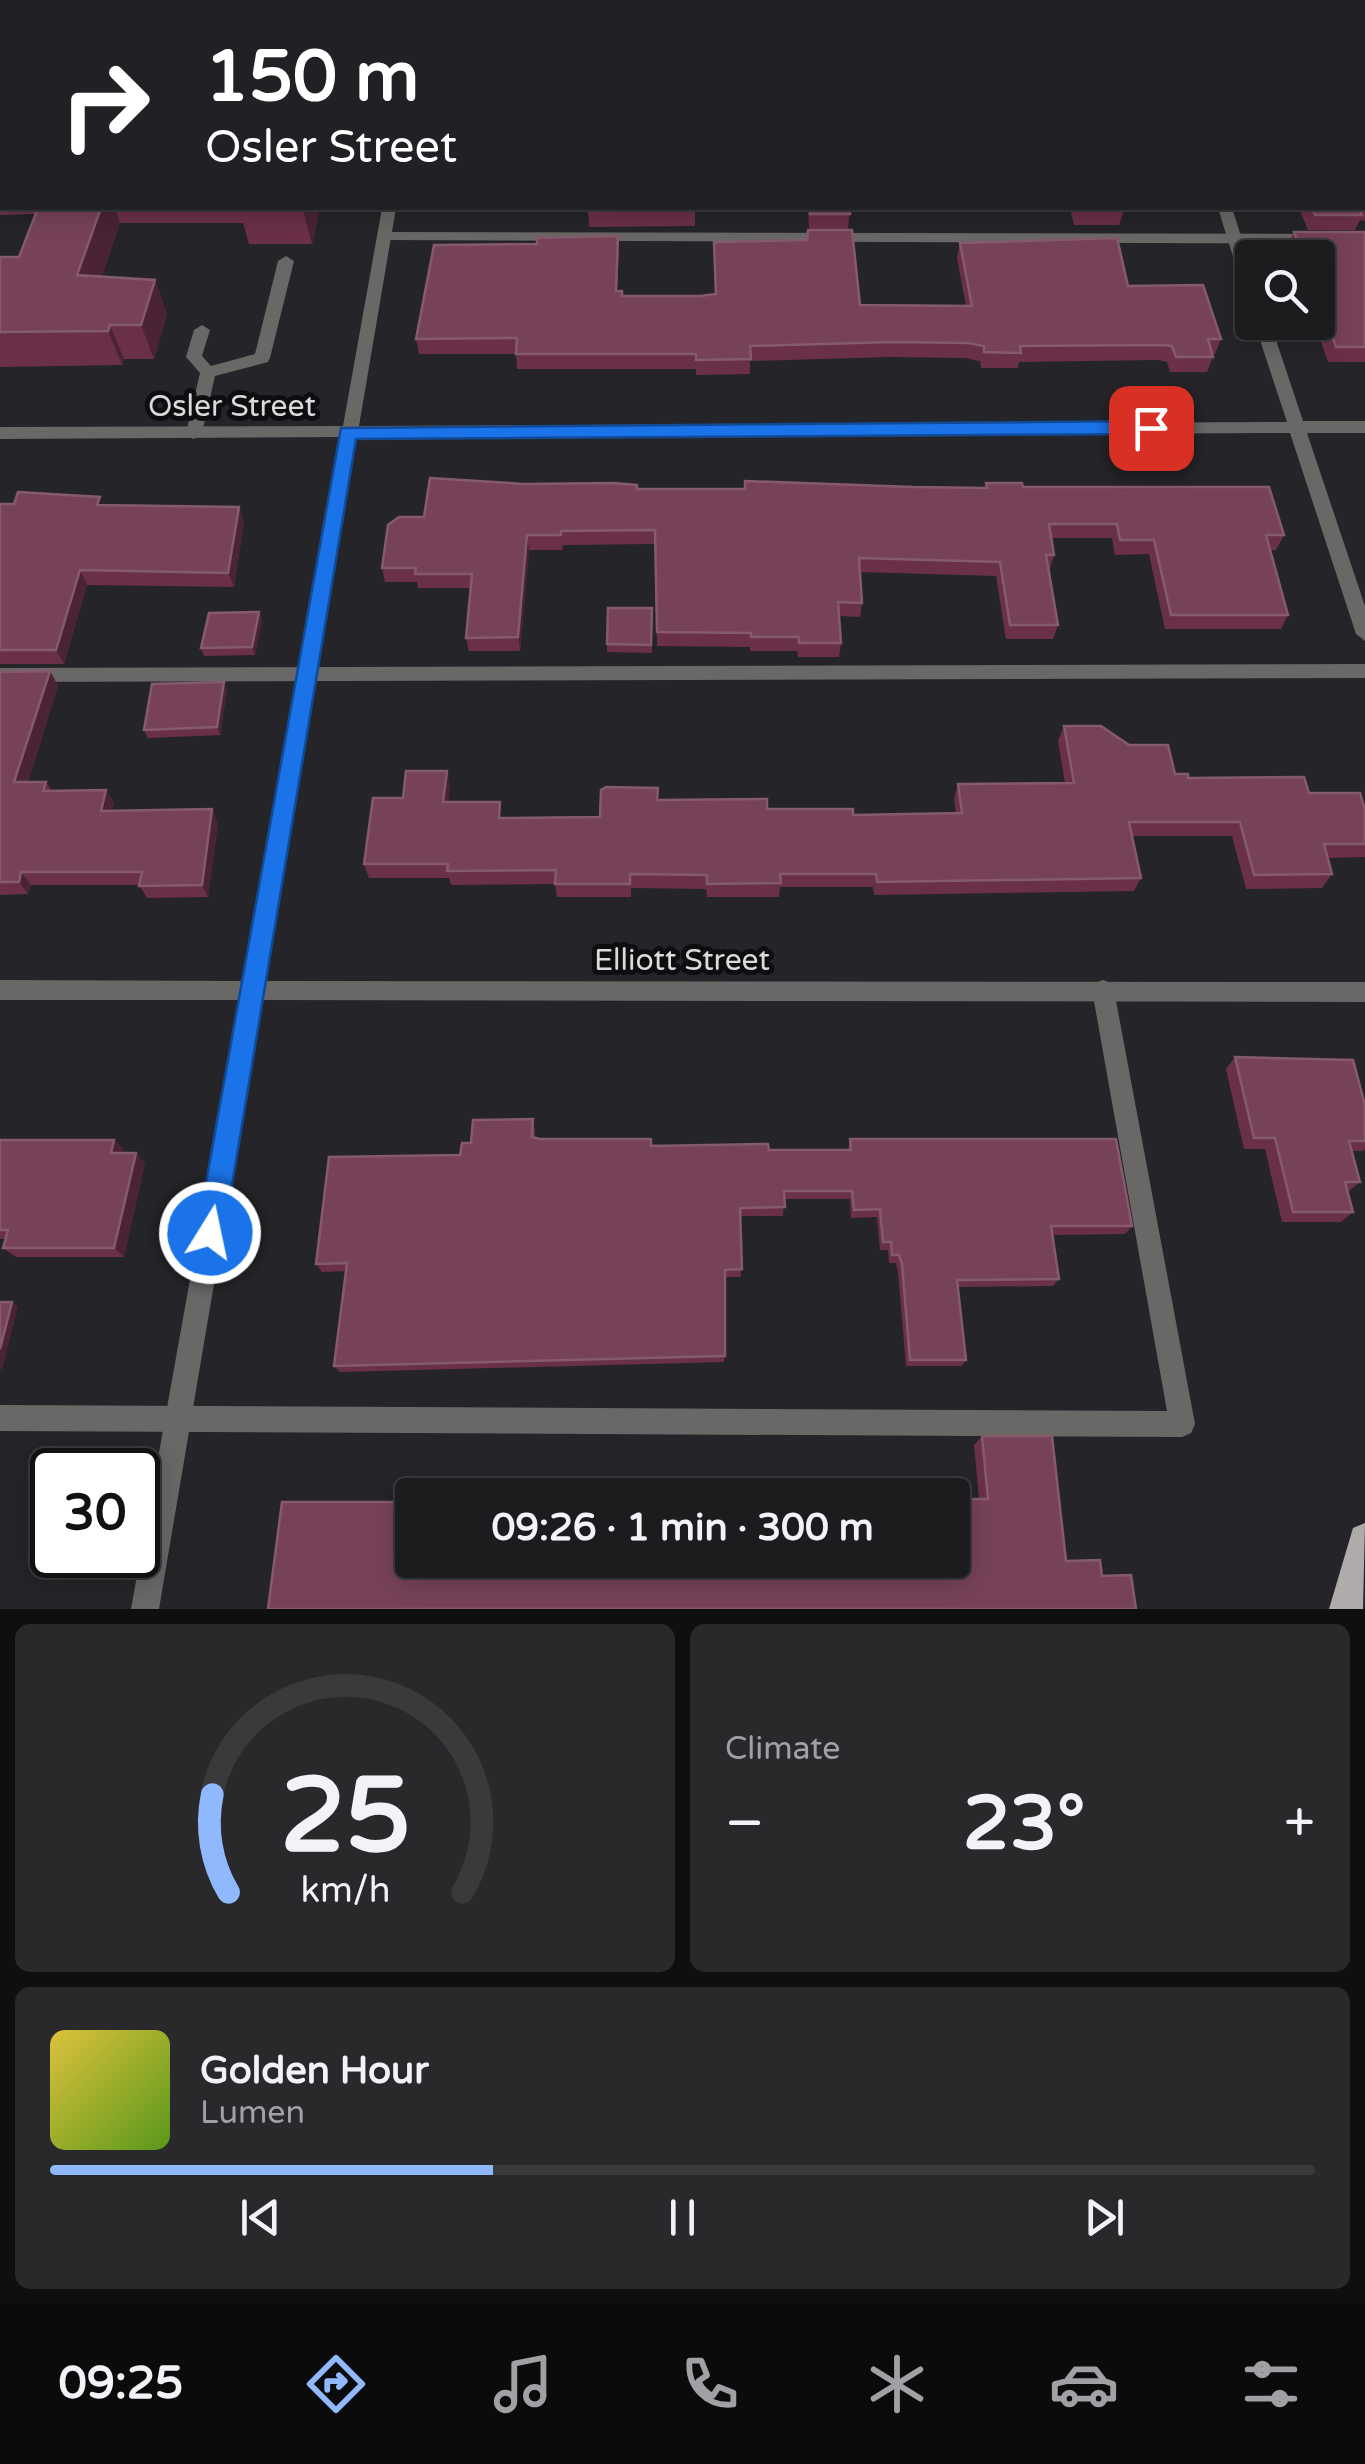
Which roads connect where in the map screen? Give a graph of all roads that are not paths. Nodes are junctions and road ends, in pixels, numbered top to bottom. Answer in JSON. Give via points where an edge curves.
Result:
{"nodes":[{"id":1,"x":389,"y":210,"type":"edge"},
{"id":2,"x":1227,"y":210,"type":"edge"},
{"id":3,"x":384,"y":237,"type":"junction"},
{"id":4,"x":1365,"y":239,"type":"edge"},
{"id":5,"x":1236,"y":240,"type":"junction"},
{"id":6,"x":286,"y":261,"type":"dead end"},
{"id":7,"x":202,"y":330,"type":"dead end"},
{"id":8,"x":1268,"y":340,"type":"edge"},
{"id":9,"x":208,"y":372,"type":"junction"},
{"id":10,"x":1296,"y":427,"type":"junction"},
{"id":11,"x":1365,"y":427,"type":"edge"},
{"id":12,"x":347,"y":432,"type":"junction"},
{"id":13,"x":0,"y":433,"type":"edge"},
{"id":14,"x":194,"y":433,"type":"junction"},
{"id":15,"x":1365,"y":634,"type":"edge"},
{"id":16,"x":1365,"y":671,"type":"edge"},
{"id":17,"x":306,"y":673,"type":"junction"},
{"id":18,"x":0,"y":675,"type":"edge"},
{"id":19,"x":0,"y":990,"type":"edge"},
{"id":20,"x":1103,"y":990,"type":"junction"},
{"id":21,"x":253,"y":992,"type":"junction"},
{"id":22,"x":1365,"y":992,"type":"edge"},
{"id":23,"x":0,"y":1418,"type":"edge"},
{"id":24,"x":177,"y":1419,"type":"junction"},
{"id":25,"x":1365,"y":1540,"type":"edge"},
{"id":26,"x":144,"y":1609,"type":"edge"},
{"id":27,"x":1346,"y":1609,"type":"edge"}],
"edges":[{"from":1,"to":3,"type":"street"},
{"from":2,"to":5,"type":"street"},
{"from":3,"to":5,"type":"street"},
{"from":3,"to":12,"type":"street"},
{"from":4,"to":5,"type":"street"},
{"from":6,"to":9,"type":"street","via":[[262,358]]},
{"from":7,"to":9,"type":"street","via":[[194,357]]},
{"from":8,"to":10,"type":"street"},
{"from":9,"to":14,"type":"street"},
{"from":10,"to":11,"type":"street","name":"Osler Street"},
{"from":10,"to":12,"type":"street","name":"Osler Street"},
{"from":10,"to":15,"type":"street"},
{"from":12,"to":14,"type":"street","name":"Osler Street"},
{"from":12,"to":17,"type":"street"},
{"from":13,"to":14,"type":"street","name":"Osler Street"},
{"from":16,"to":17,"type":"street"},
{"from":17,"to":18,"type":"street"},
{"from":17,"to":21,"type":"street"},
{"from":19,"to":21,"type":"street","name":"Elliott Street"},
{"from":20,"to":21,"type":"street","name":"Elliott Street"},
{"from":20,"to":22,"type":"street","name":"Elliott Street"},
{"from":20,"to":24,"type":"street","via":[[1182,1424]]},
{"from":21,"to":24,"type":"street"},
{"from":23,"to":24,"type":"street"},
{"from":24,"to":26,"type":"street"},
{"from":25,"to":27,"type":"main road"}]}
